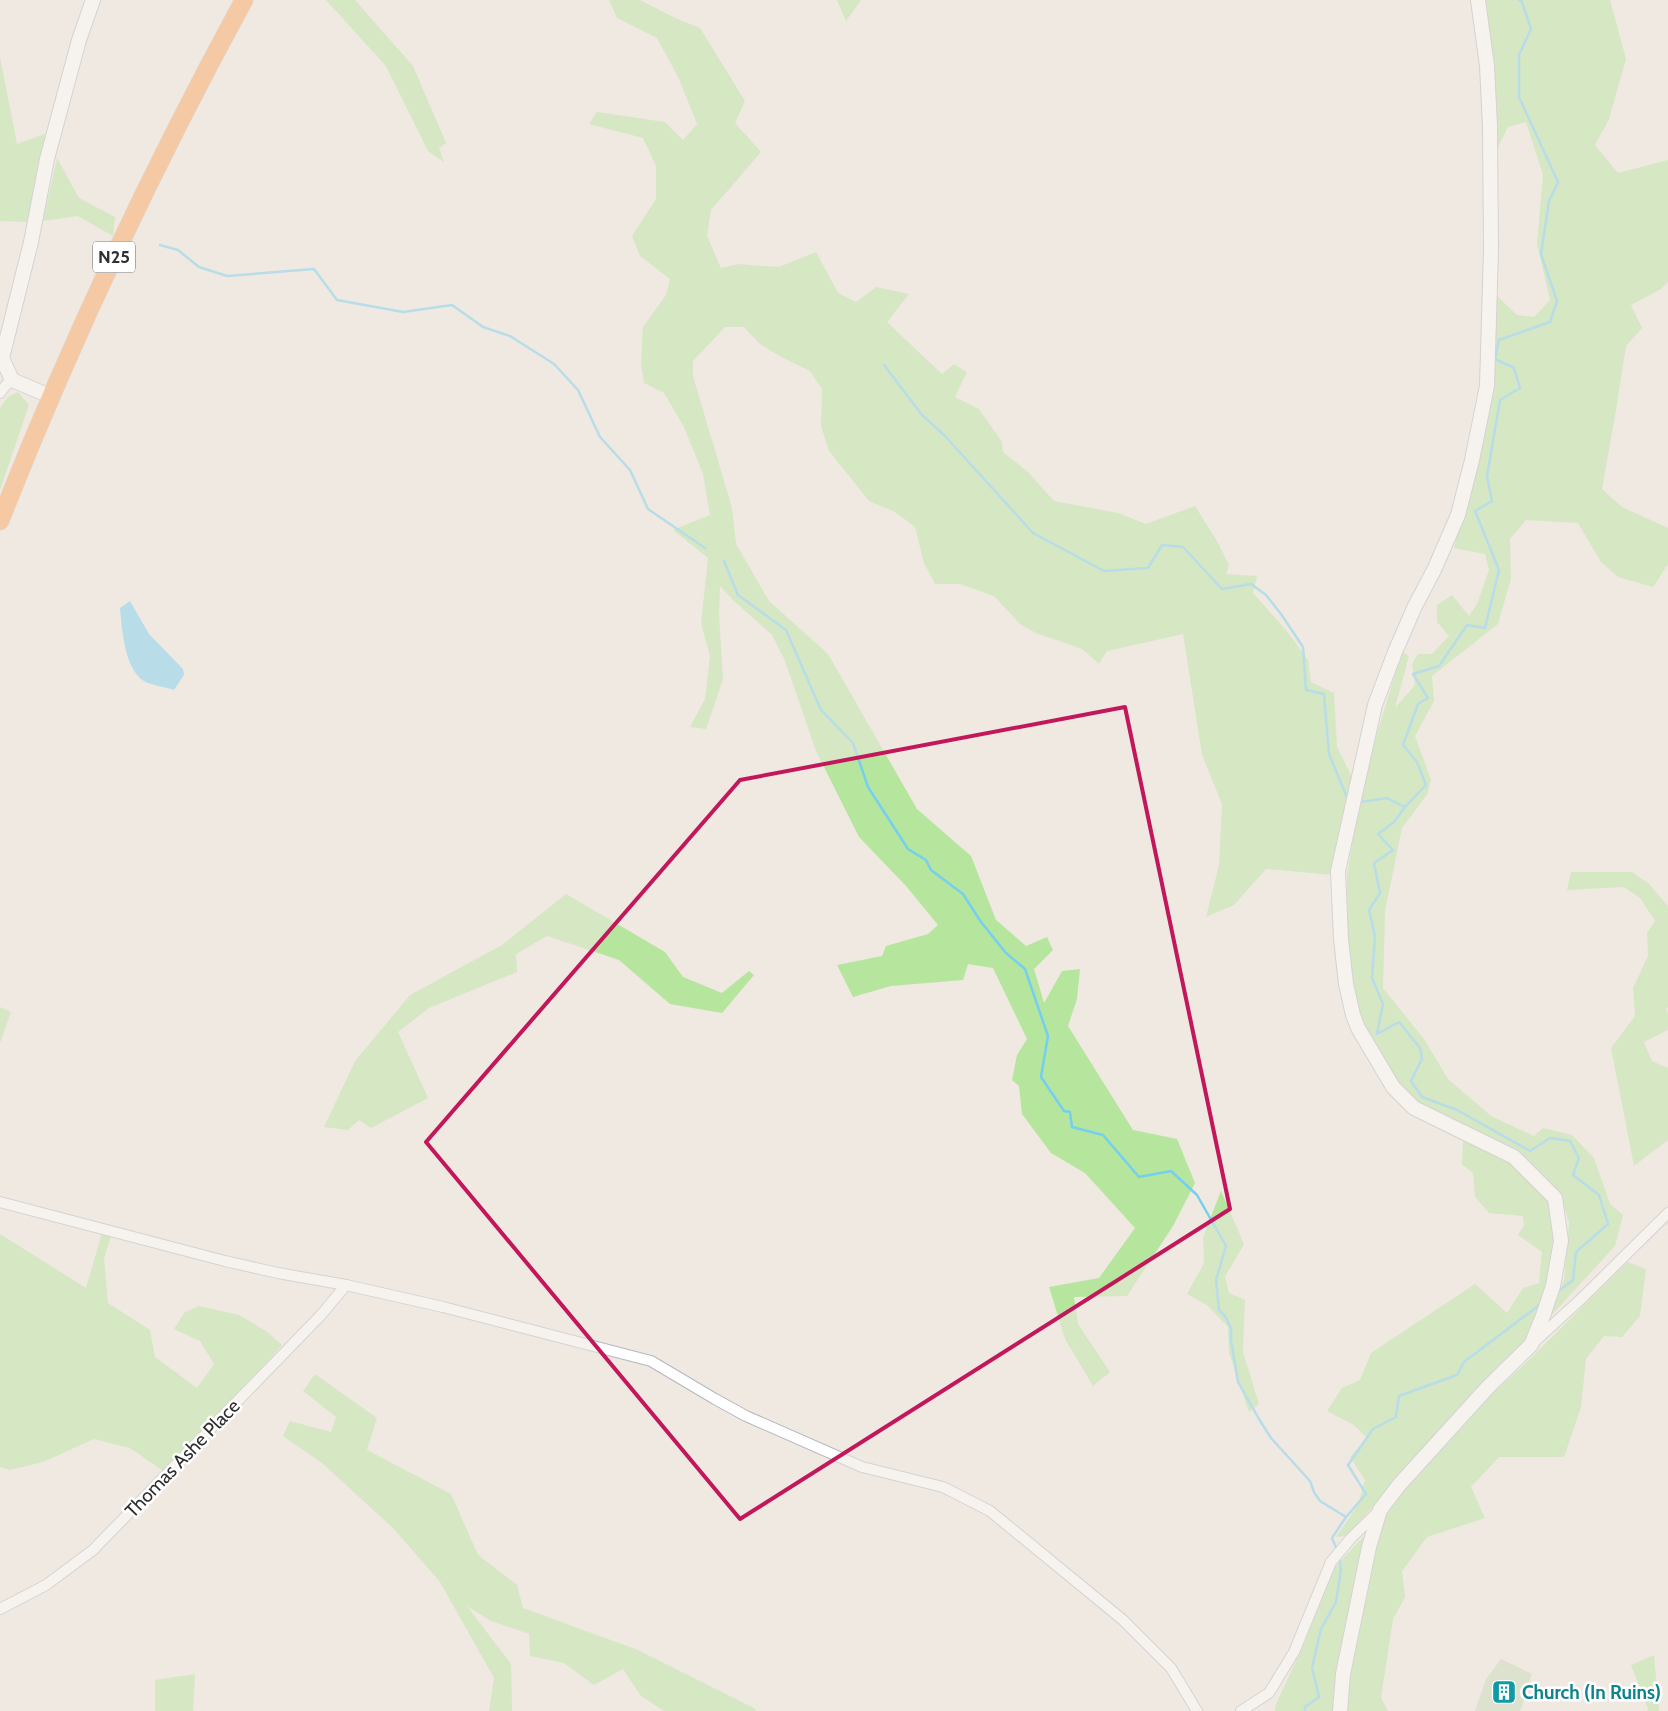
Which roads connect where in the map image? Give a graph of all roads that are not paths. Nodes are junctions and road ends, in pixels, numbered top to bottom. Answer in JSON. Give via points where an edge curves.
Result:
{"nodes":[{"id":1,"x":92,"y":0,"type":"edge"},
{"id":2,"x":244,"y":0,"type":"edge"},
{"id":3,"x":1478,"y":0,"type":"edge"},
{"id":4,"x":12,"y":380,"type":"junction"},
{"id":5,"x":0,"y":393,"type":"edge"},
{"id":6,"x":50,"y":396,"type":"junction"},
{"id":7,"x":0,"y":522,"type":"edge"},
{"id":8,"x":0,"y":1202,"type":"edge"},
{"id":9,"x":1668,"y":1213,"type":"edge"},
{"id":10,"x":346,"y":1285,"type":"junction"},
{"id":11,"x":1531,"y":1345,"type":"junction"},
{"id":12,"x":1380,"y":1510,"type":"junction"},
{"id":13,"x":0,"y":1609,"type":"edge"},
{"id":14,"x":1197,"y":1711,"type":"edge"},
{"id":15,"x":1241,"y":1711,"type":"edge"},
{"id":16,"x":1340,"y":1711,"type":"edge"}],
"edges":[{"from":1,"to":4,"type":"street","via":[[47,159],[31,242],[2,358]]},
{"from":2,"to":6,"type":"highway","number":"N25","via":[[179,122]]},
{"from":3,"to":11,"type":"street","via":[[1487,66],[1490,126],[1487,386],[1458,515],[1415,606],[1375,705],[1338,872],[1346,984],[1358,1028],[1393,1087],[1414,1108],[1514,1158],[1556,1198],[1561,1241],[1553,1286]]},
{"from":4,"to":5,"type":"street"},
{"from":4,"to":6,"type":"street"},
{"from":6,"to":7,"type":"highway","number":"N25"},
{"from":8,"to":10,"type":"street","via":[[225,1261]]},
{"from":9,"to":11,"type":"street"},
{"from":10,"to":13,"type":"street","name":"Thomas Ashe Place","via":[[322,1315],[93,1550],[46,1585]]},
{"from":10,"to":14,"type":"street","via":[[651,1361],[746,1416],[862,1468],[943,1487],[990,1511],[1123,1620],[1171,1668]]},
{"from":11,"to":12,"type":"street","via":[[1488,1387]]},
{"from":12,"to":15,"type":"street","via":[[1331,1562],[1294,1652],[1269,1693]]},
{"from":12,"to":16,"type":"street","via":[[1369,1547],[1343,1674]]}]}
